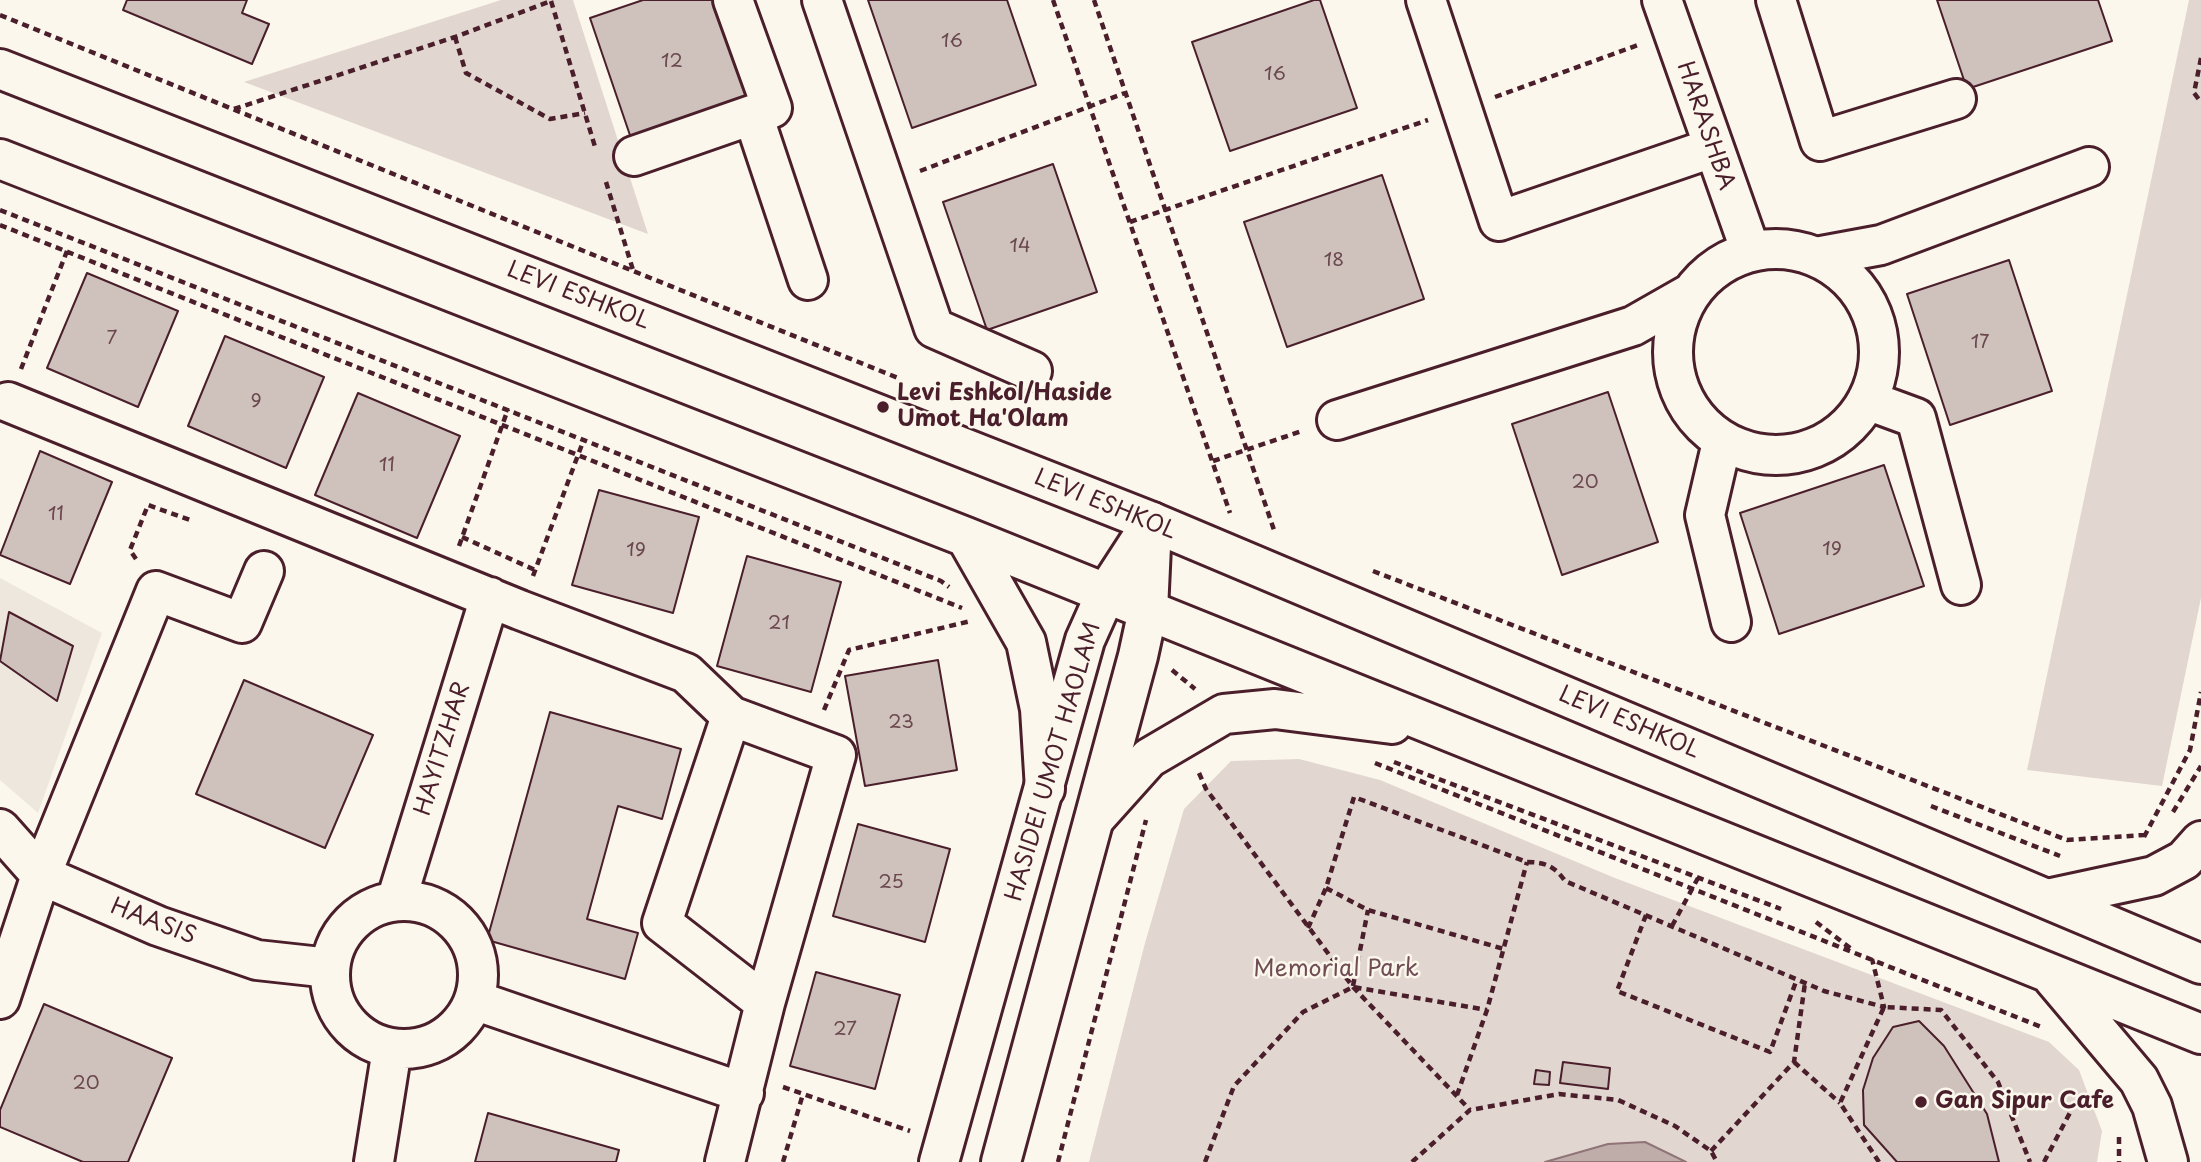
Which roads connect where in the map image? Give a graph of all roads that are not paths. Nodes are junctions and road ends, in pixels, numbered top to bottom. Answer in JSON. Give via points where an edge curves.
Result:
{"nodes":[{"id":1,"x":733,"y":0,"type":"edge"},
{"id":2,"x":822,"y":0,"type":"edge"},
{"id":3,"x":1426,"y":0,"type":"edge"},
{"id":4,"x":1662,"y":0,"type":"edge"},
{"id":5,"x":1776,"y":0,"type":"edge"},
{"id":6,"x":0,"y":69,"type":"edge"},
{"id":7,"x":1956,"y":99,"type":"dead end"},
{"id":8,"x":753,"y":115,"type":"junction"},
{"id":9,"x":1712,"y":148,"type":"junction"},
{"id":10,"x":0,"y":159,"type":"edge"},
{"id":11,"x":612,"y":162,"type":"road end"},
{"id":12,"x":2089,"y":167,"type":"dead end"},
{"id":13,"x":1751,"y":252,"type":"junction"},
{"id":14,"x":1816,"y":257,"type":"junction"},
{"id":15,"x":808,"y":280,"type":"dead end"},
{"id":16,"x":1691,"y":293,"type":"junction"},
{"id":17,"x":1032,"y":371,"type":"dead end"},
{"id":18,"x":1867,"y":400,"type":"junction"},
{"id":19,"x":8,"y":402,"type":"road end"},
{"id":20,"x":1337,"y":420,"type":"dead end"},
{"id":21,"x":1722,"y":442,"type":"junction"},
{"id":22,"x":1152,"y":522,"type":"junction"},
{"id":23,"x":966,"y":537,"type":"junction"},
{"id":24,"x":264,"y":571,"type":"dead end"},
{"id":25,"x":1961,"y":585,"type":"dead end"},
{"id":26,"x":1106,"y":593,"type":"junction"},
{"id":27,"x":505,"y":603,"type":"junction"},
{"id":28,"x":1148,"y":610,"type":"junction"},
{"id":29,"x":1731,"y":622,"type":"dead end"},
{"id":30,"x":732,"y":716,"type":"junction"},
{"id":31,"x":1458,"y":735,"type":"junction"},
{"id":32,"x":1045,"y":789,"type":"junction"},
{"id":33,"x":1097,"y":816,"type":"junction"},
{"id":34,"x":0,"y":829,"type":"edge"},
{"id":35,"x":2201,"y":841,"type":"edge"},
{"id":36,"x":41,"y":875,"type":"junction"},
{"id":37,"x":2047,"y":899,"type":"junction"},
{"id":38,"x":396,"y":901,"type":"junction"},
{"id":39,"x":2201,"y":964,"type":"edge"},
{"id":40,"x":330,"y":968,"type":"junction"},
{"id":41,"x":2050,"y":973,"type":"junction"},
{"id":42,"x":0,"y":999,"type":"edge"},
{"id":43,"x":474,"y":1000,"type":"junction"},
{"id":44,"x":765,"y":1003,"type":"junction"},
{"id":45,"x":2201,"y":1034,"type":"edge"},
{"id":46,"x":391,"y":1049,"type":"junction"},
{"id":47,"x":746,"y":1084,"type":"junction"},
{"id":48,"x":941,"y":1152,"type":"edge"},
{"id":49,"x":374,"y":1162,"type":"edge"},
{"id":50,"x":725,"y":1162,"type":"edge"},
{"id":51,"x":1001,"y":1162,"type":"edge"},
{"id":52,"x":2168,"y":1162,"type":"edge"}],
"edges":[{"from":1,"to":8,"type":"main road","via":[[772,108]]},
{"from":2,"to":17,"type":"main road","via":[[934,328]]},
{"from":3,"to":9,"type":"main road","via":[[1499,221]]},
{"from":4,"to":9,"type":"main road","name":"HARASHBA"},
{"from":5,"to":7,"type":"main road","via":[[1820,141]]},
{"from":6,"to":22,"type":"main road","name":"LEVI ESHKOL"},
{"from":8,"to":11,"type":"main road"},
{"from":8,"to":15,"type":"main road"},
{"from":9,"to":13,"type":"main road","name":"HARASHBA"},
{"from":10,"to":23,"type":"main road"},
{"from":12,"to":14,"type":"main road","via":[[1881,245]]},
{"from":13,"to":14,"type":"main road","via":[[1784,249]]},
{"from":13,"to":16,"type":"main road","via":[[1718,268]]},
{"from":14,"to":18,"type":"main road","via":[[1844,275],[1870,312],[1877,334],[1878,368]]},
{"from":16,"to":20,"type":"main road","via":[[1633,326]]},
{"from":16,"to":21,"type":"main road","via":[[1677,323],[1672,357],[1680,390],[1697,419]]},
{"from":18,"to":21,"type":"main road","via":[[1848,427],[1820,446],[1787,456],[1754,454]]},
{"from":18,"to":25,"type":"main road","via":[[1916,418]]},
{"from":19,"to":27,"type":"main road"},
{"from":21,"to":29,"type":"main road","via":[[1705,515]]},
{"from":22,"to":26,"type":"main road","name":"HASIDEI UMOT HAOLAM"},
{"from":22,"to":28,"type":"main road"},
{"from":22,"to":37,"type":"main road","name":"LEVI ESHKOL"},
{"from":23,"to":26,"type":"main road"},
{"from":23,"to":32,"type":"main road","via":[[1026,642],[1040,709]]},
{"from":24,"to":36,"type":"main road","via":[[242,623],[156,591]]},
{"from":26,"to":28,"type":"main road"},
{"from":26,"to":32,"type":"main road","name":"HASIDEI UMOT HAOLAM","via":[[1085,640]]},
{"from":27,"to":30,"type":"main road","via":[[687,673]]},
{"from":27,"to":38,"type":"main road","name":"HAYITZHAR"},
{"from":28,"to":31,"type":"main road"},
{"from":28,"to":33,"type":"main road"},
{"from":30,"to":44,"type":"main road","via":[[662,923]]},
{"from":30,"to":44,"type":"main road","via":[[836,755]]},
{"from":31,"to":33,"type":"main road","via":[[1275,709],[1224,714],[1149,758]]},
{"from":31,"to":41,"type":"main road"},
{"from":32,"to":48,"type":"main road","name":"HASIDEI UMOT HAOLAM"},
{"from":33,"to":51,"type":"main road"},
{"from":34,"to":36,"type":"main road","name":"HAASIS"},
{"from":35,"to":37,"type":"main road","via":[[2184,860],[2154,876]]},
{"from":36,"to":40,"type":"main road","name":"HAASIS","via":[[158,926],[257,960]]},
{"from":36,"to":42,"type":"main road"},
{"from":37,"to":39,"type":"main road","name":"LEVI ESHKOL"},
{"from":38,"to":40,"type":"main road","via":[[359,916],[344,930]]},
{"from":38,"to":43,"type":"main road","via":[[421,902],[443,912],[462,929],[474,951],[478,976]]},
{"from":40,"to":46,"type":"main road","via":[[331,990],[345,1020],[370,1042]]},
{"from":41,"to":45,"type":"main road"},
{"from":41,"to":52,"type":"main road","via":[[2139,1080]]},
{"from":43,"to":46,"type":"main road","via":[[465,1019],[432,1045]]},
{"from":43,"to":47,"type":"main road"},
{"from":44,"to":47,"type":"main road"},
{"from":46,"to":49,"type":"main road"},
{"from":47,"to":50,"type":"main road"}]}
